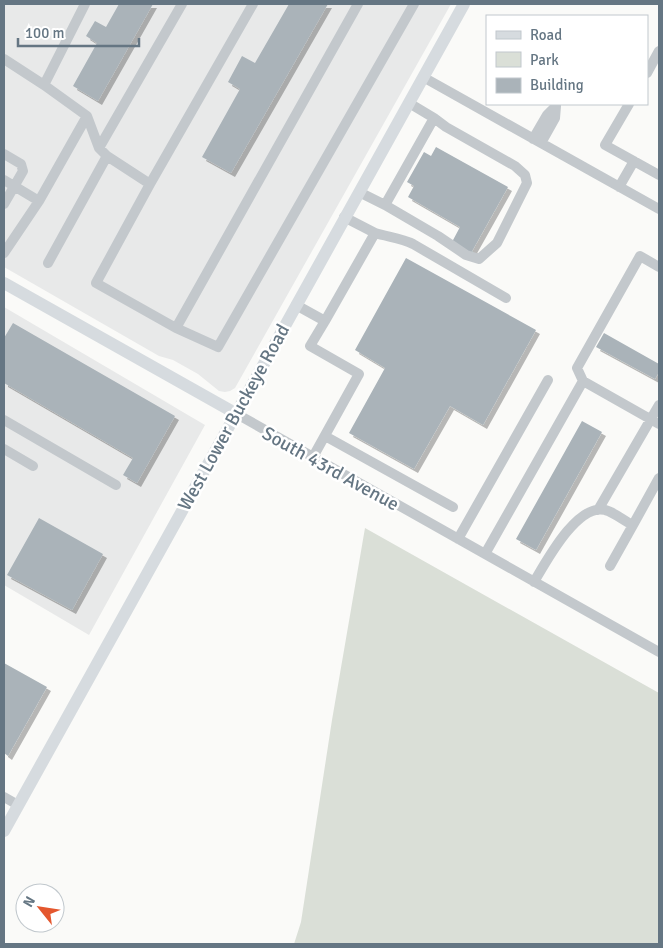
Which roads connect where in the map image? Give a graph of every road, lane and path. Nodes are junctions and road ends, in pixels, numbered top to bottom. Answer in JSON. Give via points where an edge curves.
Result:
{"nodes":[{"id":1,"x":85,"y":4,"type":"edge"},
{"id":2,"x":182,"y":4,"type":"edge"},
{"id":3,"x":253,"y":4,"type":"edge"},
{"id":4,"x":358,"y":4,"type":"edge"},
{"id":5,"x":414,"y":4,"type":"edge"},
{"id":6,"x":464,"y":4,"type":"edge"},
{"id":7,"x":659,"y":51,"type":"edge"},
{"id":8,"x":4,"y":59,"type":"edge"},
{"id":9,"x":648,"y":71,"type":"edge"},
{"id":10,"x":423,"y":77,"type":"junction"},
{"id":11,"x":44,"y":85,"type":"junction"},
{"id":12,"x":409,"y":103,"type":"junction"},
{"id":13,"x":628,"y":105,"type":"edge"},
{"id":14,"x":87,"y":116,"type":"junction"},
{"id":15,"x":434,"y":118,"type":"junction"},
{"id":16,"x":103,"y":152,"type":"junction"},
{"id":17,"x":4,"y":154,"type":"edge"},
{"id":18,"x":634,"y":161,"type":"junction"},
{"id":19,"x":659,"y":175,"type":"edge"},
{"id":20,"x":4,"y":180,"type":"edge"},
{"id":21,"x":150,"y":184,"type":"junction"},
{"id":22,"x":14,"y":186,"type":"junction"},
{"id":23,"x":619,"y":187,"type":"junction"},
{"id":24,"x":359,"y":192,"type":"junction"},
{"id":25,"x":39,"y":201,"type":"junction"},
{"id":26,"x":4,"y":204,"type":"edge"},
{"id":27,"x":385,"y":205,"type":"junction"},
{"id":28,"x":658,"y":207,"type":"edge"},
{"id":29,"x":344,"y":217,"type":"junction"},
{"id":30,"x":375,"y":233,"type":"junction"},
{"id":31,"x":4,"y":253,"type":"edge"},
{"id":32,"x":48,"y":263,"type":"dead end"},
{"id":33,"x":659,"y":266,"type":"edge"},
{"id":34,"x":4,"y":283,"type":"edge"},
{"id":35,"x":506,"y":298,"type":"dead end"},
{"id":36,"x":296,"y":304,"type":"junction"},
{"id":37,"x":325,"y":321,"type":"junction"},
{"id":38,"x":176,"y":328,"type":"junction"},
{"id":39,"x":548,"y":380,"type":"dead end"},
{"id":40,"x":582,"y":382,"type":"junction"},
{"id":41,"x":659,"y":405,"type":"edge"},
{"id":42,"x":235,"y":413,"type":"junction"},
{"id":43,"x":4,"y":420,"type":"edge"},
{"id":44,"x":655,"y":422,"type":"edge"},
{"id":45,"x":325,"y":436,"type":"junction"},
{"id":46,"x":4,"y":449,"type":"edge"},
{"id":47,"x":313,"y":457,"type":"junction"},
{"id":48,"x":33,"y":466,"type":"dead end"},
{"id":49,"x":659,"y":478,"type":"edge"},
{"id":50,"x":116,"y":486,"type":"dead end"},
{"id":51,"x":453,"y":507,"type":"dead end"},
{"id":52,"x":598,"y":510,"type":"junction"},
{"id":53,"x":633,"y":525,"type":"junction"},
{"id":54,"x":458,"y":539,"type":"junction"},
{"id":55,"x":485,"y":554,"type":"junction"},
{"id":56,"x":610,"y":566,"type":"dead end"},
{"id":57,"x":534,"y":582,"type":"junction"},
{"id":58,"x":659,"y":652,"type":"edge"},
{"id":59,"x":4,"y":797,"type":"edge"},
{"id":60,"x":18,"y":805,"type":"junction"},
{"id":61,"x":4,"y":831,"type":"edge"}],
"edges":[{"from":1,"to":11,"type":"street"},
{"from":2,"to":16,"type":"street"},
{"from":3,"to":21,"type":"street"},
{"from":4,"to":38,"type":"street"},
{"from":5,"to":38,"type":"street","via":[[218,347]]},
{"from":6,"to":10,"type":"main road","name":"West Lower Buckeye Road"},
{"from":7,"to":9,"type":"street"},
{"from":8,"to":11,"type":"street"},
{"from":10,"to":12,"type":"main road","name":"West Lower Buckeye Road"},
{"from":10,"to":23,"type":"street"},
{"from":11,"to":14,"type":"street"},
{"from":12,"to":15,"type":"street"},
{"from":12,"to":24,"type":"main road","name":"West Lower Buckeye Road"},
{"from":13,"to":18,"type":"street","via":[[605,145]]},
{"from":14,"to":16,"type":"street"},
{"from":14,"to":25,"type":"street"},
{"from":15,"to":27,"type":"street"},
{"from":15,"to":27,"type":"street","via":[[515,166],[524,175],[527,183],[497,243],[479,259],[466,255]]},
{"from":16,"to":21,"type":"street"},
{"from":16,"to":32,"type":"street"},
{"from":17,"to":22,"type":"street","via":[[21,164],[23,171]]},
{"from":18,"to":19,"type":"street"},
{"from":18,"to":23,"type":"street"},
{"from":20,"to":22,"type":"street"},
{"from":21,"to":38,"type":"street","via":[[96,284]]},
{"from":22,"to":25,"type":"street"},
{"from":22,"to":26,"type":"street"},
{"from":23,"to":28,"type":"street"},
{"from":24,"to":27,"type":"street"},
{"from":24,"to":29,"type":"main road","name":"West Lower Buckeye Road"},
{"from":25,"to":31,"type":"street"},
{"from":29,"to":30,"type":"street"},
{"from":29,"to":36,"type":"main road","name":"West Lower Buckeye Road"},
{"from":30,"to":35,"type":"street","via":[[405,240]]},
{"from":30,"to":37,"type":"street"},
{"from":33,"to":40,"type":"street","via":[[640,256],[577,368]]},
{"from":34,"to":42,"type":"main road","name":"South 43rd Avenue"},
{"from":36,"to":37,"type":"street"},
{"from":36,"to":42,"type":"main road","name":"West Lower Buckeye Road"},
{"from":37,"to":45,"type":"street","via":[[310,346],[359,374]]},
{"from":39,"to":54,"type":"street"},
{"from":40,"to":44,"type":"street"},
{"from":40,"to":55,"type":"street"},
{"from":41,"to":44,"type":"street"},
{"from":42,"to":47,"type":"street","name":"South 43rd Avenue"},
{"from":42,"to":60,"type":"main road","name":"West Lower Buckeye Road"},
{"from":43,"to":50,"type":"street"},
{"from":44,"to":52,"type":"street"},
{"from":45,"to":47,"type":"street"},
{"from":45,"to":51,"type":"street"},
{"from":46,"to":48,"type":"street"},
{"from":47,"to":54,"type":"street","name":"South 43rd Avenue"},
{"from":49,"to":53,"type":"street"},
{"from":52,"to":53,"type":"street","via":[[606,510]]},
{"from":52,"to":57,"type":"street","via":[[579,520],[560,538]]},
{"from":53,"to":56,"type":"street"},
{"from":54,"to":55,"type":"street","name":"South 43rd Avenue"},
{"from":55,"to":57,"type":"street","name":"South 43rd Avenue"},
{"from":57,"to":58,"type":"street","name":"South 43rd Avenue"},
{"from":59,"to":60,"type":"street"},
{"from":60,"to":61,"type":"main road","name":"West Lower Buckeye Road"}]}
